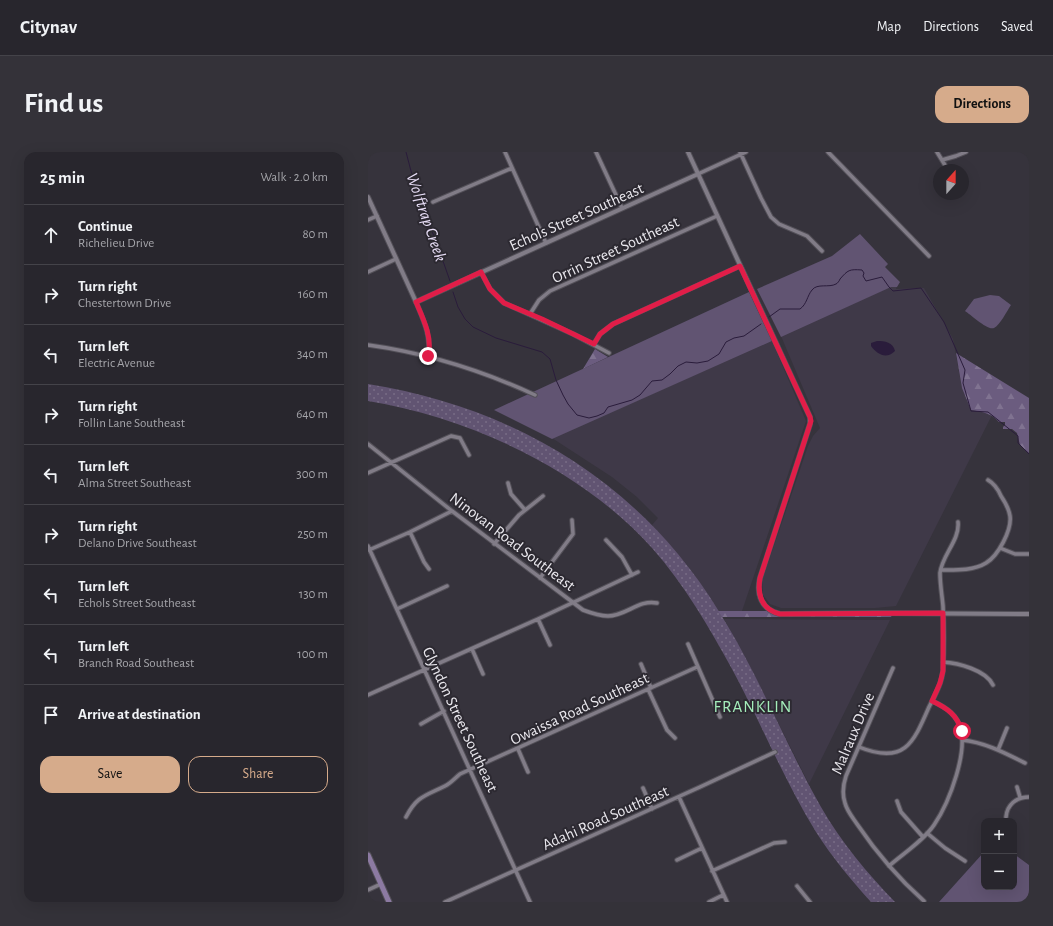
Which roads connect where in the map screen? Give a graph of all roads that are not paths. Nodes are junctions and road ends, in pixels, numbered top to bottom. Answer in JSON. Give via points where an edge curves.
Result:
{"nodes":[{"id":1,"x":505,"y":152,"type":"edge"},
{"id":2,"x":596,"y":152,"type":"edge"},
{"id":3,"x":688,"y":152,"type":"edge"},
{"id":4,"x":746,"y":152,"type":"edge"},
{"id":5,"x":828,"y":152,"type":"edge"},
{"id":6,"x":937,"y":152,"type":"edge"},
{"id":7,"x":966,"y":152,"type":"edge"},
{"id":8,"x":741,"y":153,"type":"edge"},
{"id":9,"x":942,"y":160,"type":"junction"},
{"id":10,"x":944,"y":164,"type":"edge"},
{"id":11,"x":512,"y":168,"type":"junction"},
{"id":12,"x":698,"y":174,"type":"junction"},
{"id":13,"x":368,"y":197,"type":"edge"},
{"id":14,"x":433,"y":202,"type":"dead end"},
{"id":15,"x":622,"y":208,"type":"junction"},
{"id":16,"x":377,"y":216,"type":"junction"},
{"id":17,"x":717,"y":216,"type":"junction"},
{"id":18,"x":368,"y":220,"type":"edge"},
{"id":19,"x":546,"y":243,"type":"junction"},
{"id":20,"x":822,"y":251,"type":"dead end"},
{"id":21,"x":929,"y":256,"type":"dead end"},
{"id":22,"x":396,"y":259,"type":"junction"},
{"id":23,"x":740,"y":266,"type":"junction"},
{"id":24,"x":368,"y":272,"type":"edge"},
{"id":25,"x":481,"y":272,"type":"junction"},
{"id":26,"x":416,"y":302,"type":"junction"},
{"id":27,"x":530,"y":314,"type":"junction"},
{"id":28,"x":594,"y":344,"type":"junction"},
{"id":29,"x":368,"y":345,"type":"edge"},
{"id":30,"x":609,"y":353,"type":"dead end"},
{"id":31,"x":428,"y":356,"type":"junction"},
{"id":32,"x":535,"y":394,"type":"dead end"},
{"id":33,"x":368,"y":444,"type":"edge"},
{"id":34,"x":469,"y":455,"type":"dead end"},
{"id":35,"x":391,"y":462,"type":"junction"},
{"id":36,"x":368,"y":472,"type":"edge"},
{"id":37,"x":988,"y":480,"type":"dead end"},
{"id":38,"x":508,"y":483,"type":"dead end"},
{"id":39,"x":543,"y":496,"type":"dead end"},
{"id":40,"x":525,"y":510,"type":"junction"},
{"id":41,"x":452,"y":511,"type":"junction"},
{"id":42,"x":572,"y":520,"type":"dead end"},
{"id":43,"x":958,"y":522,"type":"dead end"},
{"id":44,"x":410,"y":532,"type":"junction"},
{"id":45,"x":606,"y":540,"type":"dead end"},
{"id":46,"x":494,"y":544,"type":"junction"},
{"id":47,"x":1000,"y":548,"type":"junction"},
{"id":48,"x":369,"y":549,"type":"edge"},
{"id":49,"x":1029,"y":554,"type":"edge"},
{"id":50,"x":429,"y":569,"type":"dead end"},
{"id":51,"x":940,"y":570,"type":"junction"},
{"id":52,"x":638,"y":572,"type":"dead end"},
{"id":53,"x":632,"y":575,"type":"junction"},
{"id":54,"x":540,"y":578,"type":"junction"},
{"id":55,"x":448,"y":586,"type":"dead end"},
{"id":56,"x":574,"y":602,"type":"junction"},
{"id":57,"x":657,"y":603,"type":"dead end"},
{"id":58,"x":397,"y":609,"type":"junction"},
{"id":59,"x":943,"y":613,"type":"junction"},
{"id":60,"x":1029,"y":614,"type":"edge"},
{"id":61,"x":538,"y":619,"type":"junction"},
{"id":62,"x":688,"y":644,"type":"dead end"},
{"id":63,"x":550,"y":645,"type":"dead end"},
{"id":64,"x":472,"y":649,"type":"junction"},
{"id":65,"x":943,"y":662,"type":"junction"},
{"id":66,"x":641,"y":664,"type":"dead end"},
{"id":67,"x":697,"y":667,"type":"junction"},
{"id":68,"x":893,"y":668,"type":"dead end"},
{"id":69,"x":424,"y":670,"type":"junction"},
{"id":70,"x":483,"y":674,"type":"dead end"},
{"id":71,"x":993,"y":684,"type":"dead end"},
{"id":72,"x":649,"y":688,"type":"junction"},
{"id":73,"x":368,"y":695,"type":"edge"},
{"id":74,"x":932,"y":701,"type":"junction"},
{"id":75,"x":444,"y":711,"type":"junction"},
{"id":76,"x":720,"y":717,"type":"dead end"},
{"id":77,"x":421,"y":724,"type":"dead end"},
{"id":78,"x":1007,"y":728,"type":"dead end"},
{"id":79,"x":675,"y":738,"type":"dead end"},
{"id":80,"x":962,"y":740,"type":"junction"},
{"id":81,"x":859,"y":747,"type":"junction"},
{"id":82,"x":518,"y":749,"type":"junction"},
{"id":83,"x":998,"y":750,"type":"junction"},
{"id":84,"x":775,"y":752,"type":"dead end"},
{"id":85,"x":1025,"y":763,"type":"dead end"},
{"id":86,"x":470,"y":770,"type":"junction"},
{"id":87,"x":528,"y":772,"type":"dead end"},
{"id":88,"x":1017,"y":787,"type":"dead end"},
{"id":89,"x":643,"y":788,"type":"dead end"},
{"id":90,"x":1029,"y":796,"type":"edge"},
{"id":91,"x":679,"y":797,"type":"junction"},
{"id":92,"x":1020,"y":797,"type":"junction"},
{"id":93,"x":897,"y":801,"type":"dead end"},
{"id":94,"x":652,"y":809,"type":"junction"},
{"id":95,"x":406,"y":817,"type":"dead end"},
{"id":96,"x":1006,"y":817,"type":"dead end"},
{"id":97,"x":927,"y":833,"type":"junction"},
{"id":98,"x":923,"y":837,"type":"junction"},
{"id":99,"x":785,"y":842,"type":"dead end"},
{"id":100,"x":702,"y":848,"type":"junction"},
{"id":101,"x":368,"y":855,"type":"edge"},
{"id":102,"x":677,"y":860,"type":"dead end"},
{"id":103,"x":965,"y":861,"type":"dead end"},
{"id":104,"x":889,"y":866,"type":"junction"},
{"id":105,"x":516,"y":870,"type":"junction"},
{"id":106,"x":712,"y":871,"type":"junction"},
{"id":107,"x":381,"y":884,"type":"junction"},
{"id":108,"x":797,"y":886,"type":"dead end"},
{"id":109,"x":368,"y":890,"type":"edge"},
{"id":110,"x":723,"y":895,"type":"junction"},
{"id":111,"x":924,"y":901,"type":"edge"},
{"id":112,"x":389,"y":902,"type":"edge"},
{"id":113,"x":445,"y":902,"type":"edge"},
{"id":114,"x":530,"y":902,"type":"edge"},
{"id":115,"x":709,"y":902,"type":"edge"},
{"id":116,"x":727,"y":902,"type":"edge"},
{"id":117,"x":810,"y":902,"type":"edge"}],
"edges":[{"from":1,"to":11,"type":"street"},
{"from":2,"to":15,"type":"street"},
{"from":3,"to":12,"type":"street"},
{"from":4,"to":8,"type":"street","name":"Echols Street Southeast"},
{"from":5,"to":21,"type":"street"},
{"from":6,"to":9,"type":"street"},
{"from":7,"to":9,"type":"street"},
{"from":8,"to":12,"type":"street","name":"Echols Street Southeast"},
{"from":8,"to":20,"type":"street","via":[[771,217],[779,224],[807,236]]},
{"from":9,"to":10,"type":"street"},
{"from":11,"to":14,"type":"street"},
{"from":11,"to":19,"type":"street"},
{"from":12,"to":15,"type":"street","name":"Echols Street Southeast"},
{"from":12,"to":17,"type":"street"},
{"from":13,"to":16,"type":"street"},
{"from":15,"to":19,"type":"street","name":"Echols Street Southeast"},
{"from":16,"to":18,"type":"street"},
{"from":16,"to":22,"type":"street"},
{"from":17,"to":23,"type":"street"},
{"from":17,"to":27,"type":"street","name":"Orrin Street Southeast","via":[[550,291],[539,300]]},
{"from":19,"to":25,"type":"street","name":"Echols Street Southeast"},
{"from":22,"to":24,"type":"street"},
{"from":22,"to":26,"type":"street"},
{"from":23,"to":28,"type":"street","via":[[613,324],[600,334]]},
{"from":23,"to":59,"type":"street","via":[[811,421],[760,578],[760,598],[768,609],[780,614]]},
{"from":25,"to":26,"type":"street","name":"Echols Street Southeast"},
{"from":25,"to":27,"type":"street","via":[[499,299]]},
{"from":26,"to":31,"type":"street","via":[[427,331]]},
{"from":27,"to":28,"type":"street"},
{"from":28,"to":30,"type":"street"},
{"from":29,"to":31,"type":"street"},
{"from":31,"to":32,"type":"street","via":[[477,370]]},
{"from":33,"to":35,"type":"street","name":"Ninovan Road Southeast"},
{"from":34,"to":35,"type":"street","via":[[458,435],[448,436]]},
{"from":35,"to":36,"type":"street"},
{"from":35,"to":41,"type":"street","name":"Ninovan Road Southeast"},
{"from":37,"to":47,"type":"street","via":[[996,487],[1010,516],[1008,530]]},
{"from":38,"to":40,"type":"street","via":[[512,494]]},
{"from":39,"to":40,"type":"street"},
{"from":40,"to":46,"type":"street"},
{"from":41,"to":44,"type":"street"},
{"from":41,"to":46,"type":"street","name":"Ninovan Road Southeast"},
{"from":42,"to":54,"type":"street","via":[[573,534]]},
{"from":43,"to":51,"type":"street","via":[[957,533]]},
{"from":44,"to":48,"type":"street"},
{"from":44,"to":50,"type":"street"},
{"from":45,"to":53,"type":"street","via":[[622,557]]},
{"from":46,"to":54,"type":"street","name":"Ninovan Road Southeast"},
{"from":47,"to":49,"type":"street","via":[[1015,554]]},
{"from":47,"to":51,"type":"street","via":[[992,559],[980,566],[961,570]]},
{"from":48,"to":58,"type":"street","name":"Glyndon Street Southeast"},
{"from":51,"to":59,"type":"street"},
{"from":52,"to":53,"type":"street"},
{"from":53,"to":56,"type":"street"},
{"from":54,"to":56,"type":"street","name":"Ninovan Road Southeast"},
{"from":55,"to":58,"type":"street"},
{"from":56,"to":57,"type":"street","name":"Ninovan Road Southeast","via":[[583,610],[609,616],[620,614],[646,602]]},
{"from":56,"to":61,"type":"street"},
{"from":58,"to":69,"type":"street","name":"Glyndon Street Southeast"},
{"from":59,"to":60,"type":"street"},
{"from":59,"to":65,"type":"street"},
{"from":61,"to":63,"type":"street"},
{"from":61,"to":64,"type":"street"},
{"from":62,"to":67,"type":"street"},
{"from":64,"to":69,"type":"street"},
{"from":64,"to":70,"type":"street"},
{"from":65,"to":71,"type":"street","via":[[963,665],[987,677]]},
{"from":65,"to":74,"type":"street","via":[[942,676]]},
{"from":66,"to":72,"type":"street"},
{"from":67,"to":72,"type":"street","name":"Owaissa Road Southeast"},
{"from":67,"to":76,"type":"street"},
{"from":68,"to":81,"type":"street","name":"Malraux Drive"},
{"from":69,"to":73,"type":"street"},
{"from":69,"to":75,"type":"street","name":"Glyndon Street Southeast"},
{"from":72,"to":79,"type":"street","via":[[667,730]]},
{"from":72,"to":82,"type":"street","name":"Owaissa Road Southeast"},
{"from":74,"to":80,"type":"street","via":[[953,714],[960,725]]},
{"from":74,"to":81,"type":"street","via":[[914,740],[903,749],[885,754]]},
{"from":75,"to":77,"type":"street"},
{"from":75,"to":86,"type":"street","name":"Glyndon Street Southeast"},
{"from":78,"to":83,"type":"street"},
{"from":80,"to":83,"type":"street","via":[[977,742]]},
{"from":80,"to":97,"type":"street","via":[[960,764],[955,781],[939,816]]},
{"from":81,"to":104,"type":"street","name":"Malraux Drive","via":[[844,780],[844,802]]},
{"from":82,"to":86,"type":"street","name":"Owaissa Road Southeast"},
{"from":82,"to":87,"type":"street"},
{"from":83,"to":85,"type":"street"},
{"from":84,"to":91,"type":"street","name":"Adahi Road Southeast"},
{"from":86,"to":95,"type":"street","name":"Owaissa Road Southeast","via":[[419,799]]},
{"from":86,"to":105,"type":"street","name":"Glyndon Street Southeast"},
{"from":88,"to":92,"type":"street"},
{"from":89,"to":94,"type":"street"},
{"from":90,"to":92,"type":"street"},
{"from":91,"to":94,"type":"street","name":"Adahi Road Southeast"},
{"from":91,"to":100,"type":"street"},
{"from":92,"to":96,"type":"street","via":[[1008,808]]},
{"from":93,"to":98,"type":"street","via":[[901,812]]},
{"from":94,"to":105,"type":"street","name":"Adahi Road Southeast"},
{"from":97,"to":98,"type":"street"},
{"from":97,"to":103,"type":"street"},
{"from":98,"to":104,"type":"street"},
{"from":99,"to":106,"type":"street","via":[[774,843]]},
{"from":100,"to":102,"type":"street"},
{"from":100,"to":106,"type":"street"},
{"from":101,"to":107,"type":"main road"},
{"from":104,"to":111,"type":"street","name":"Malraux Drive"},
{"from":105,"to":113,"type":"street","name":"Adahi Road Southeast"},
{"from":105,"to":114,"type":"street","name":"Glyndon Street Southeast"},
{"from":106,"to":110,"type":"street"},
{"from":107,"to":109,"type":"street"},
{"from":107,"to":112,"type":"main road"},
{"from":108,"to":117,"type":"street"},
{"from":110,"to":115,"type":"street"},
{"from":110,"to":116,"type":"street"}]}
